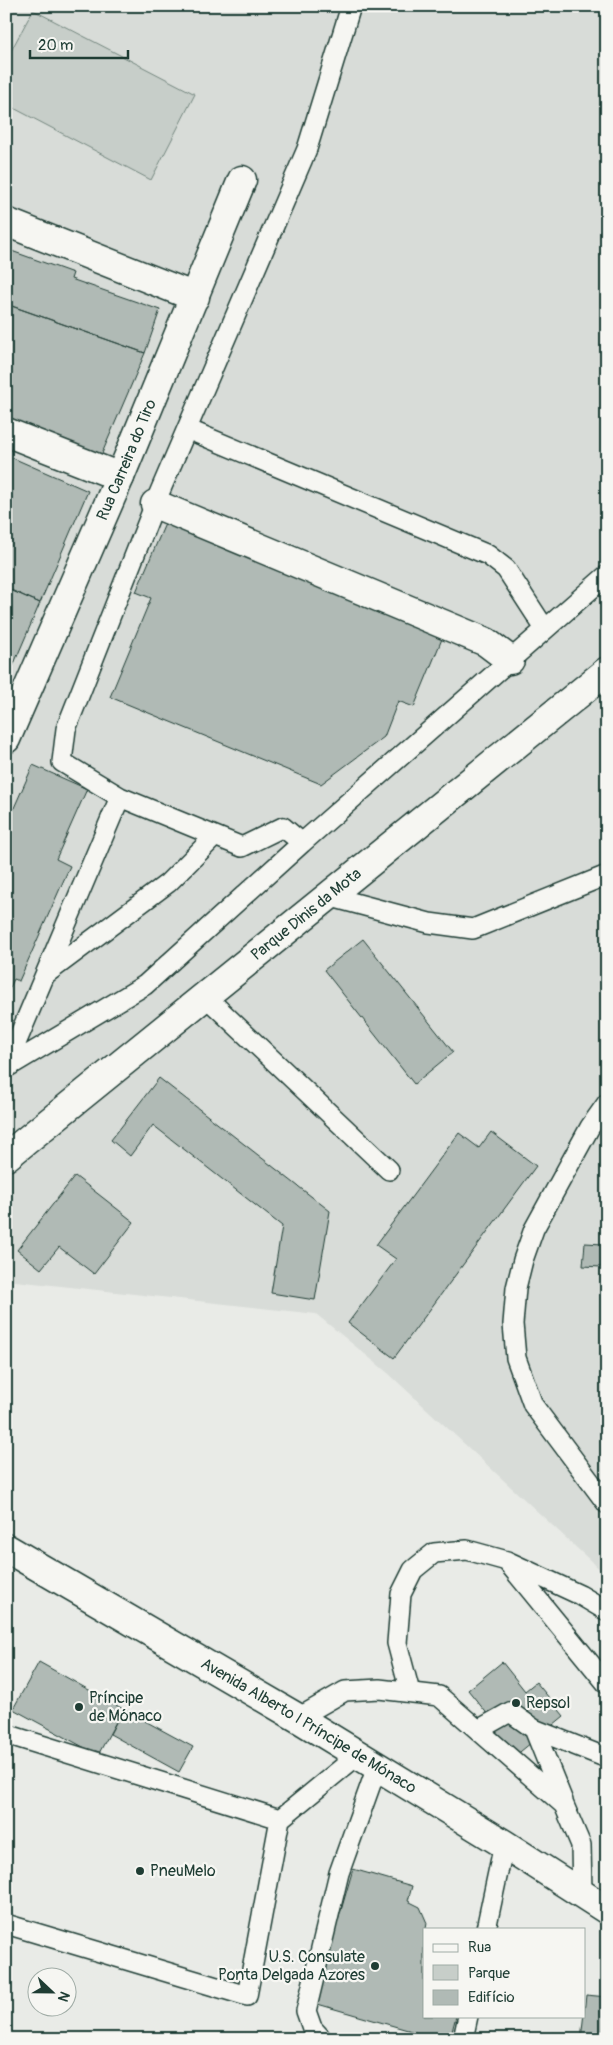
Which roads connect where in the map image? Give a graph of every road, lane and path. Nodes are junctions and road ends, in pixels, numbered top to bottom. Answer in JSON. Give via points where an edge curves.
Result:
{"nodes":[{"id":1,"x":351,"y":6,"type":"edge"},
{"id":2,"x":242,"y":180,"type":"dead end"},
{"id":3,"x":6,"y":222,"type":"edge"},
{"id":4,"x":195,"y":297,"type":"junction"},
{"id":5,"x":187,"y":429,"type":"junction"},
{"id":6,"x":6,"y":432,"type":"edge"},
{"id":7,"x":120,"y":477,"type":"junction"},
{"id":8,"x":155,"y":504,"type":"junction"},
{"id":9,"x":607,"y":575,"type":"edge"},
{"id":10,"x":545,"y":629,"type":"junction"},
{"id":11,"x":510,"y":660,"type":"junction"},
{"id":12,"x":607,"y":671,"type":"edge"},
{"id":13,"x":6,"y":739,"type":"edge"},
{"id":14,"x":120,"y":797,"type":"junction"},
{"id":15,"x":215,"y":836,"type":"junction"},
{"id":16,"x":302,"y":843,"type":"junction"},
{"id":17,"x":607,"y":875,"type":"edge"},
{"id":18,"x":328,"y":896,"type":"junction"},
{"id":19,"x":45,"y":975,"type":"junction"},
{"id":20,"x":205,"y":996,"type":"junction"},
{"id":21,"x":6,"y":1068,"type":"edge"},
{"id":22,"x":607,"y":1102,"type":"edge"},
{"id":23,"x":6,"y":1157,"type":"edge"},
{"id":24,"x":389,"y":1170,"type":"dead end"},
{"id":25,"x":607,"y":1504,"type":"edge"},
{"id":26,"x":6,"y":1548,"type":"edge"},
{"id":27,"x":507,"y":1561,"type":"junction"},
{"id":28,"x":607,"y":1611,"type":"edge"},
{"id":29,"x":607,"y":1684,"type":"edge"},
{"id":30,"x":410,"y":1692,"type":"junction"},
{"id":31,"x":298,"y":1718,"type":"junction"},
{"id":32,"x":534,"y":1729,"type":"junction"},
{"id":33,"x":478,"y":1730,"type":"junction"},
{"id":34,"x":6,"y":1734,"type":"edge"},
{"id":35,"x":607,"y":1758,"type":"edge"},
{"id":36,"x":367,"y":1761,"type":"junction"},
{"id":37,"x":564,"y":1805,"type":"junction"},
{"id":38,"x":280,"y":1819,"type":"junction"},
{"id":39,"x":504,"y":1844,"type":"junction"},
{"id":40,"x":582,"y":1895,"type":"junction"},
{"id":41,"x":607,"y":1910,"type":"edge"},
{"id":42,"x":6,"y":1924,"type":"edge"},
{"id":43,"x":486,"y":1928,"type":"edge"},
{"id":44,"x":468,"y":2018,"type":"edge"},
{"id":45,"x":322,"y":2039,"type":"edge"},
{"id":46,"x":463,"y":2039,"type":"edge"}],
"edges":[{"from":1,"to":5,"type":"lane","via":[[307,149]]},
{"from":2,"to":4,"type":"street","name":"Rua Carreira do Tiro"},
{"from":3,"to":4,"type":"street"},
{"from":4,"to":7,"type":"street","name":"Rua Carreira do Tiro"},
{"from":5,"to":8,"type":"lane"},
{"from":5,"to":10,"type":"lane","via":[[488,555],[506,569]]},
{"from":6,"to":7,"type":"street"},
{"from":7,"to":13,"type":"street","name":"Rua Carreira do Tiro"},
{"from":8,"to":11,"type":"street","via":[[486,642]]},
{"from":8,"to":14,"type":"lane","via":[[66,728],[62,762]]},
{"from":9,"to":10,"type":"lane"},
{"from":10,"to":11,"type":"lane"},
{"from":11,"to":16,"type":"lane"},
{"from":12,"to":18,"type":"street","name":"Parque Dinis da Mota"},
{"from":14,"to":15,"type":"lane"},
{"from":14,"to":19,"type":"lane"},
{"from":15,"to":16,"type":"lane","via":[[242,847],[282,827]]},
{"from":15,"to":19,"type":"lane","via":[[168,883]]},
{"from":16,"to":21,"type":"lane","via":[[145,985]]},
{"from":17,"to":18,"type":"lane","via":[[473,929],[429,923]]},
{"from":18,"to":20,"type":"street","name":"Parque Dinis da Mota"},
{"from":19,"to":21,"type":"lane"},
{"from":20,"to":23,"type":"street","name":"Parque Dinis da Mota"},
{"from":20,"to":24,"type":"lane"},
{"from":22,"to":25,"type":"lane","via":[[534,1229],[516,1288],[514,1324],[516,1358],[533,1405]]},
{"from":26,"to":31,"type":"street","name":"Avenida Alberto I Príncipe de Mónaco"},
{"from":27,"to":28,"type":"lane"},
{"from":27,"to":29,"type":"lane"},
{"from":27,"to":30,"type":"lane","via":[[467,1550],[434,1553],[413,1570],[401,1594],[397,1622],[397,1643]]},
{"from":30,"to":31,"type":"lane","via":[[379,1689],[345,1691]]},
{"from":30,"to":33,"type":"lane","via":[[439,1696]]},
{"from":31,"to":36,"type":"street","name":"Avenida Alberto I Príncipe de Mónaco"},
{"from":32,"to":33,"type":"lane","via":[[510,1712]]},
{"from":32,"to":35,"type":"lane"},
{"from":32,"to":37,"type":"lane"},
{"from":33,"to":37,"type":"lane"},
{"from":34,"to":38,"type":"lane"},
{"from":36,"to":38,"type":"lane"},
{"from":36,"to":39,"type":"street","name":"Avenida Alberto I Príncipe de Mónaco"},
{"from":36,"to":45,"type":"lane","via":[[306,2011],[312,2028]]},
{"from":37,"to":40,"type":"lane","via":[[581,1844]]},
{"from":38,"to":42,"type":"lane","via":[[247,1996]]},
{"from":39,"to":40,"type":"street","name":"Avenida Alberto I Príncipe de Mónaco"},
{"from":39,"to":43,"type":"lane"},
{"from":40,"to":41,"type":"street","name":"Avenida Alberto I Príncipe de Mónaco"},
{"from":44,"to":46,"type":"lane"}]}
